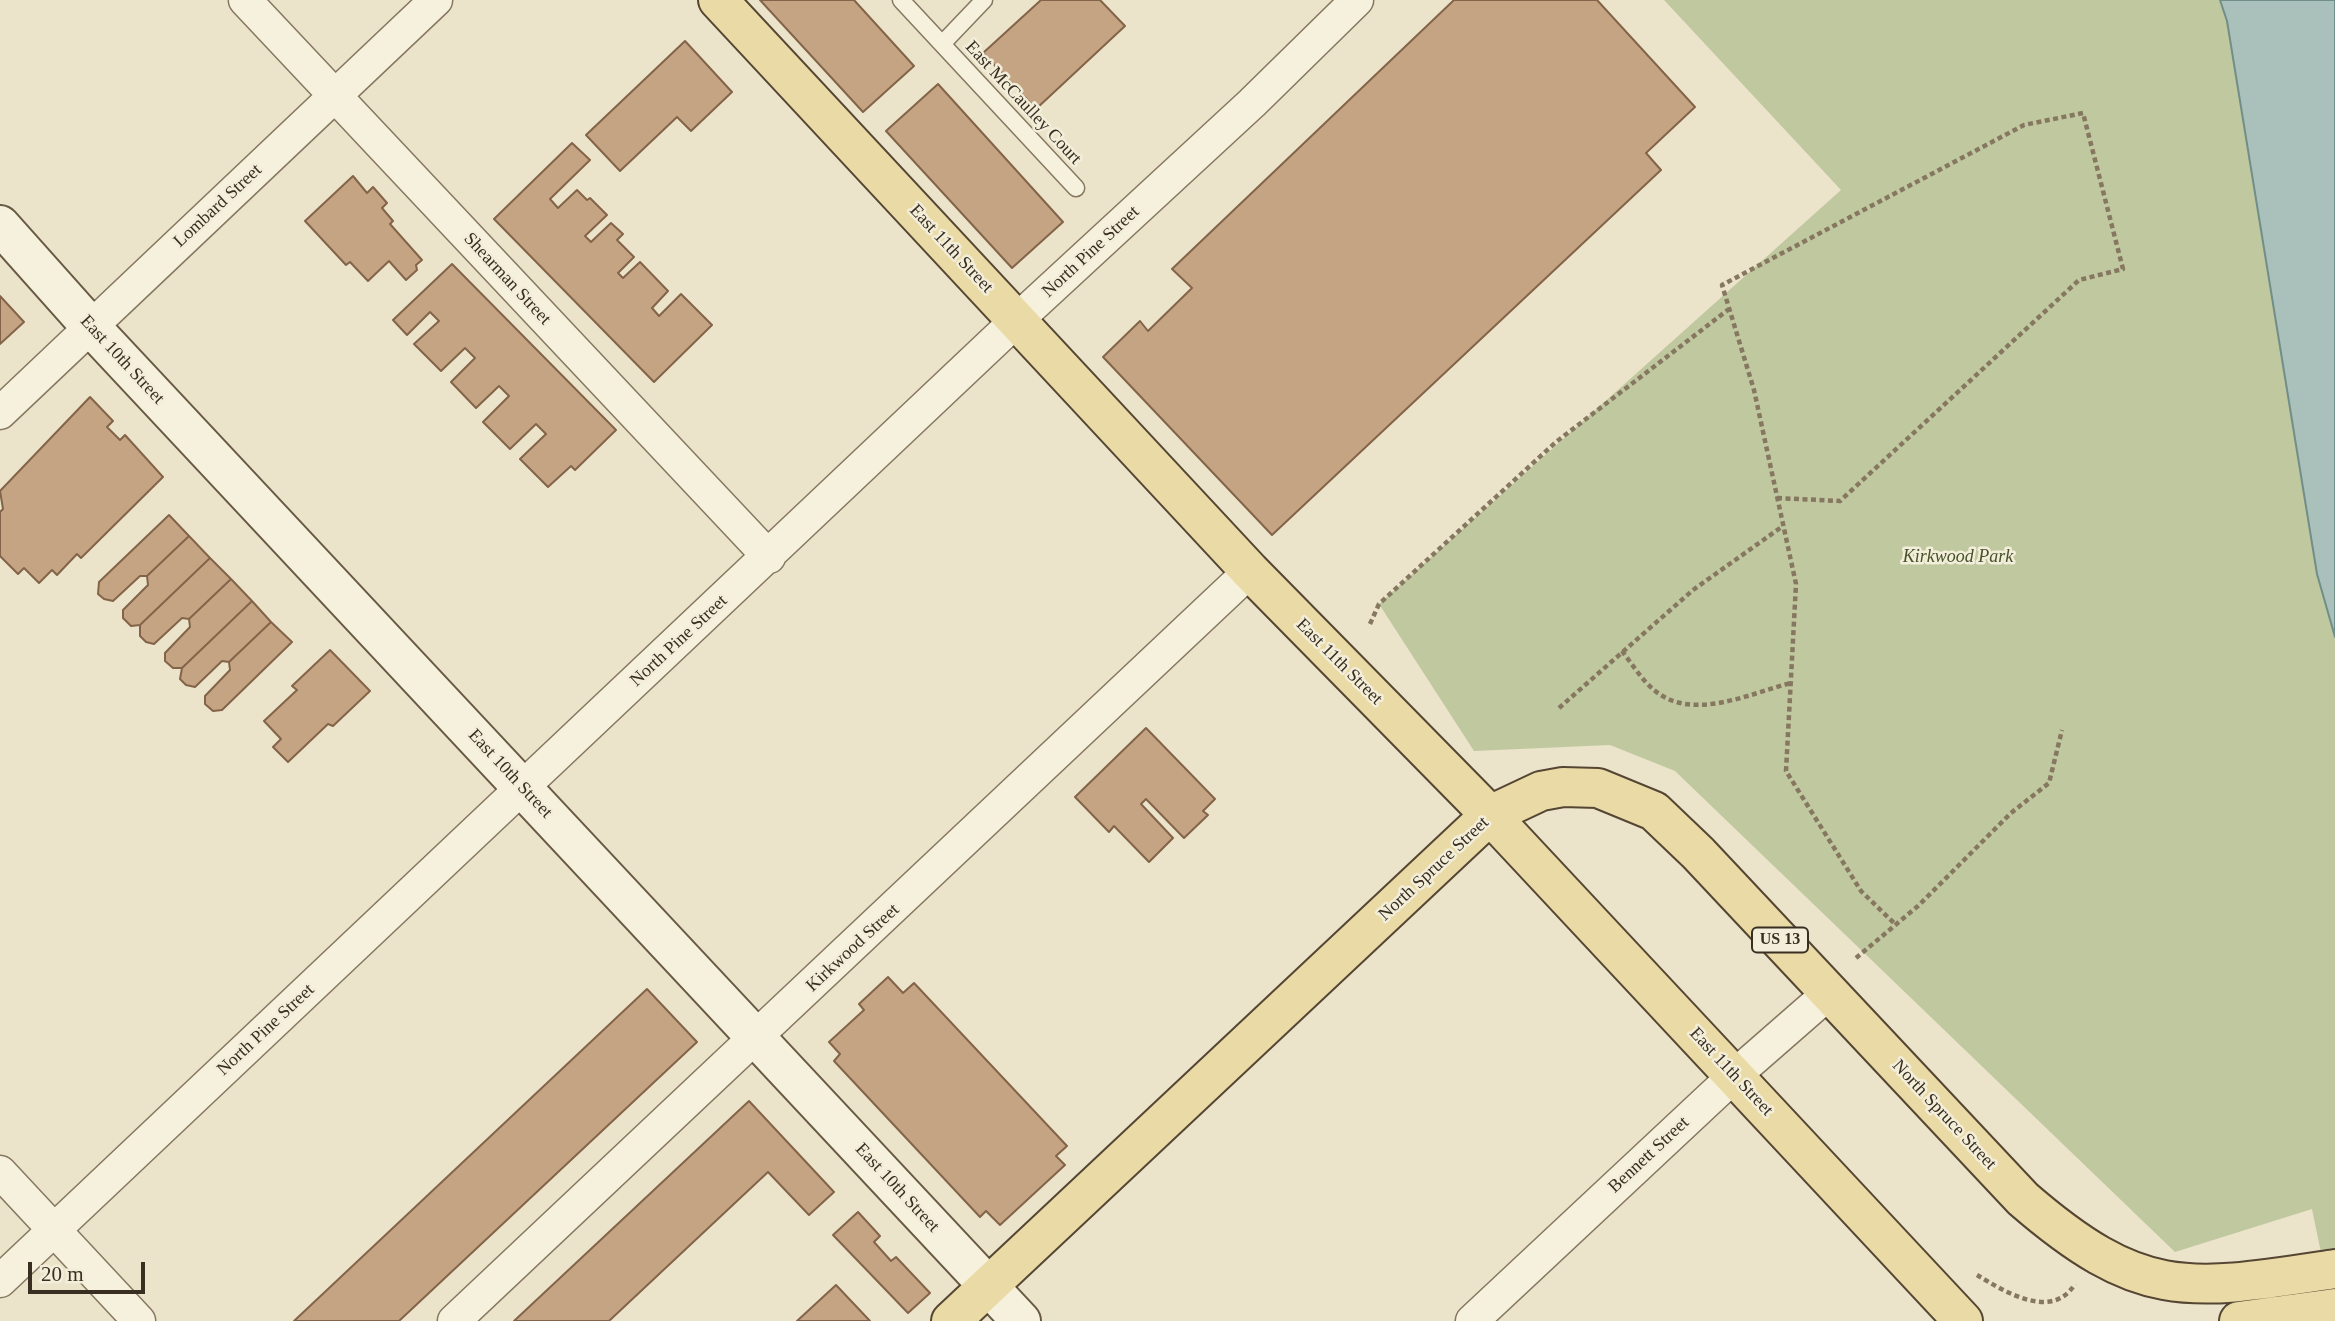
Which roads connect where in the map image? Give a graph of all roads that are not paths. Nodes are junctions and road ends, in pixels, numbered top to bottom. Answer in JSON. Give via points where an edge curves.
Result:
{"nodes":[{"id":1,"x":246,"y":0,"type":"edge"},
{"id":2,"x":436,"y":0,"type":"edge"},
{"id":3,"x":718,"y":0,"type":"edge"},
{"id":4,"x":901,"y":0,"type":"edge"},
{"id":5,"x":984,"y":0,"type":"edge"},
{"id":6,"x":1357,"y":0,"type":"edge"},
{"id":7,"x":942,"y":44,"type":"junction"},
{"id":8,"x":335,"y":95,"type":"junction"},
{"id":9,"x":1076,"y":188,"type":"dead end"},
{"id":10,"x":0,"y":225,"type":"edge"},
{"id":11,"x":1018,"y":319,"type":"junction"},
{"id":12,"x":91,"y":327,"type":"junction"},
{"id":13,"x":0,"y":413,"type":"edge"},
{"id":14,"x":769,"y":557,"type":"junction"},
{"id":15,"x":1250,"y":572,"type":"junction"},
{"id":16,"x":522,"y":787,"type":"junction"},
{"id":17,"x":1490,"y":816,"type":"junction"},
{"id":18,"x":1829,"y":993,"type":"junction"},
{"id":19,"x":759,"y":1037,"type":"junction"},
{"id":20,"x":1734,"y":1076,"type":"junction"},
{"id":21,"x":0,"y":1172,"type":"edge"},
{"id":22,"x":55,"y":1230,"type":"junction"},
{"id":23,"x":2335,"y":1269,"type":"edge"},
{"id":24,"x":0,"y":1281,"type":"edge"},
{"id":25,"x":988,"y":1286,"type":"junction"},
{"id":26,"x":2335,"y":1308,"type":"edge"},
{"id":27,"x":139,"y":1321,"type":"edge"},
{"id":28,"x":454,"y":1321,"type":"edge"},
{"id":29,"x":951,"y":1321,"type":"edge"},
{"id":30,"x":1021,"y":1321,"type":"edge"},
{"id":31,"x":1472,"y":1321,"type":"edge"},
{"id":32,"x":1964,"y":1321,"type":"edge"},
{"id":33,"x":2239,"y":1321,"type":"edge"}],
"edges":[{"from":1,"to":8,"type":"street","name":"Shearman Street"},
{"from":2,"to":8,"type":"street","name":"Lombard Street"},
{"from":3,"to":11,"type":"main road","name":"East 11th Street"},
{"from":4,"to":7,"type":"lane","name":"East McCaulley Court"},
{"from":5,"to":7,"type":"lane","name":"East McCaulley Court"},
{"from":6,"to":11,"type":"street","name":"North Pine Street"},
{"from":7,"to":9,"type":"lane","name":"East McCaulley Court"},
{"from":8,"to":12,"type":"street","name":"Lombard Street"},
{"from":8,"to":14,"type":"street","name":"Shearman Street"},
{"from":10,"to":12,"type":"street","name":"East 10th Street"},
{"from":11,"to":14,"type":"street","name":"North Pine Street"},
{"from":11,"to":15,"type":"main road","name":"East 11th Street"},
{"from":12,"to":13,"type":"street","name":"Lombard Street"},
{"from":12,"to":16,"type":"street","name":"East 10th Street"},
{"from":14,"to":16,"type":"street","name":"North Pine Street"},
{"from":15,"to":17,"type":"main road","name":"East 11th Street"},
{"from":15,"to":19,"type":"street","name":"Kirkwood Street"},
{"from":16,"to":19,"type":"street","name":"East 10th Street"},
{"from":16,"to":22,"type":"street","name":"North Pine Street"},
{"from":17,"to":18,"type":"main road","name":"North Spruce Street","number":"US 13","via":[[1541,791],[1563,787],[1598,788],[1654,811]]},
{"from":17,"to":20,"type":"main road","name":"East 11th Street"},
{"from":17,"to":25,"type":"main road","name":"North Spruce Street","number":"US 13"},
{"from":18,"to":20,"type":"street","name":"Bennett Street"},
{"from":18,"to":23,"type":"main road","name":"North Spruce Street","number":"US 13","via":[[2023,1199],[2064,1235],[2122,1268],[2162,1282],[2200,1286]]},
{"from":19,"to":25,"type":"street","name":"East 10th Street"},
{"from":19,"to":28,"type":"street","name":"Kirkwood Street"},
{"from":20,"to":31,"type":"street","name":"Bennett Street"},
{"from":20,"to":32,"type":"main road","name":"East 11th Street"},
{"from":21,"to":22,"type":"street"},
{"from":22,"to":24,"type":"street","name":"North Pine Street"},
{"from":22,"to":27,"type":"street"},
{"from":25,"to":29,"type":"main road","name":"North Spruce Street","number":"US 13"},
{"from":25,"to":30,"type":"street","name":"East 10th Street"},
{"from":26,"to":33,"type":"main road"}]}
